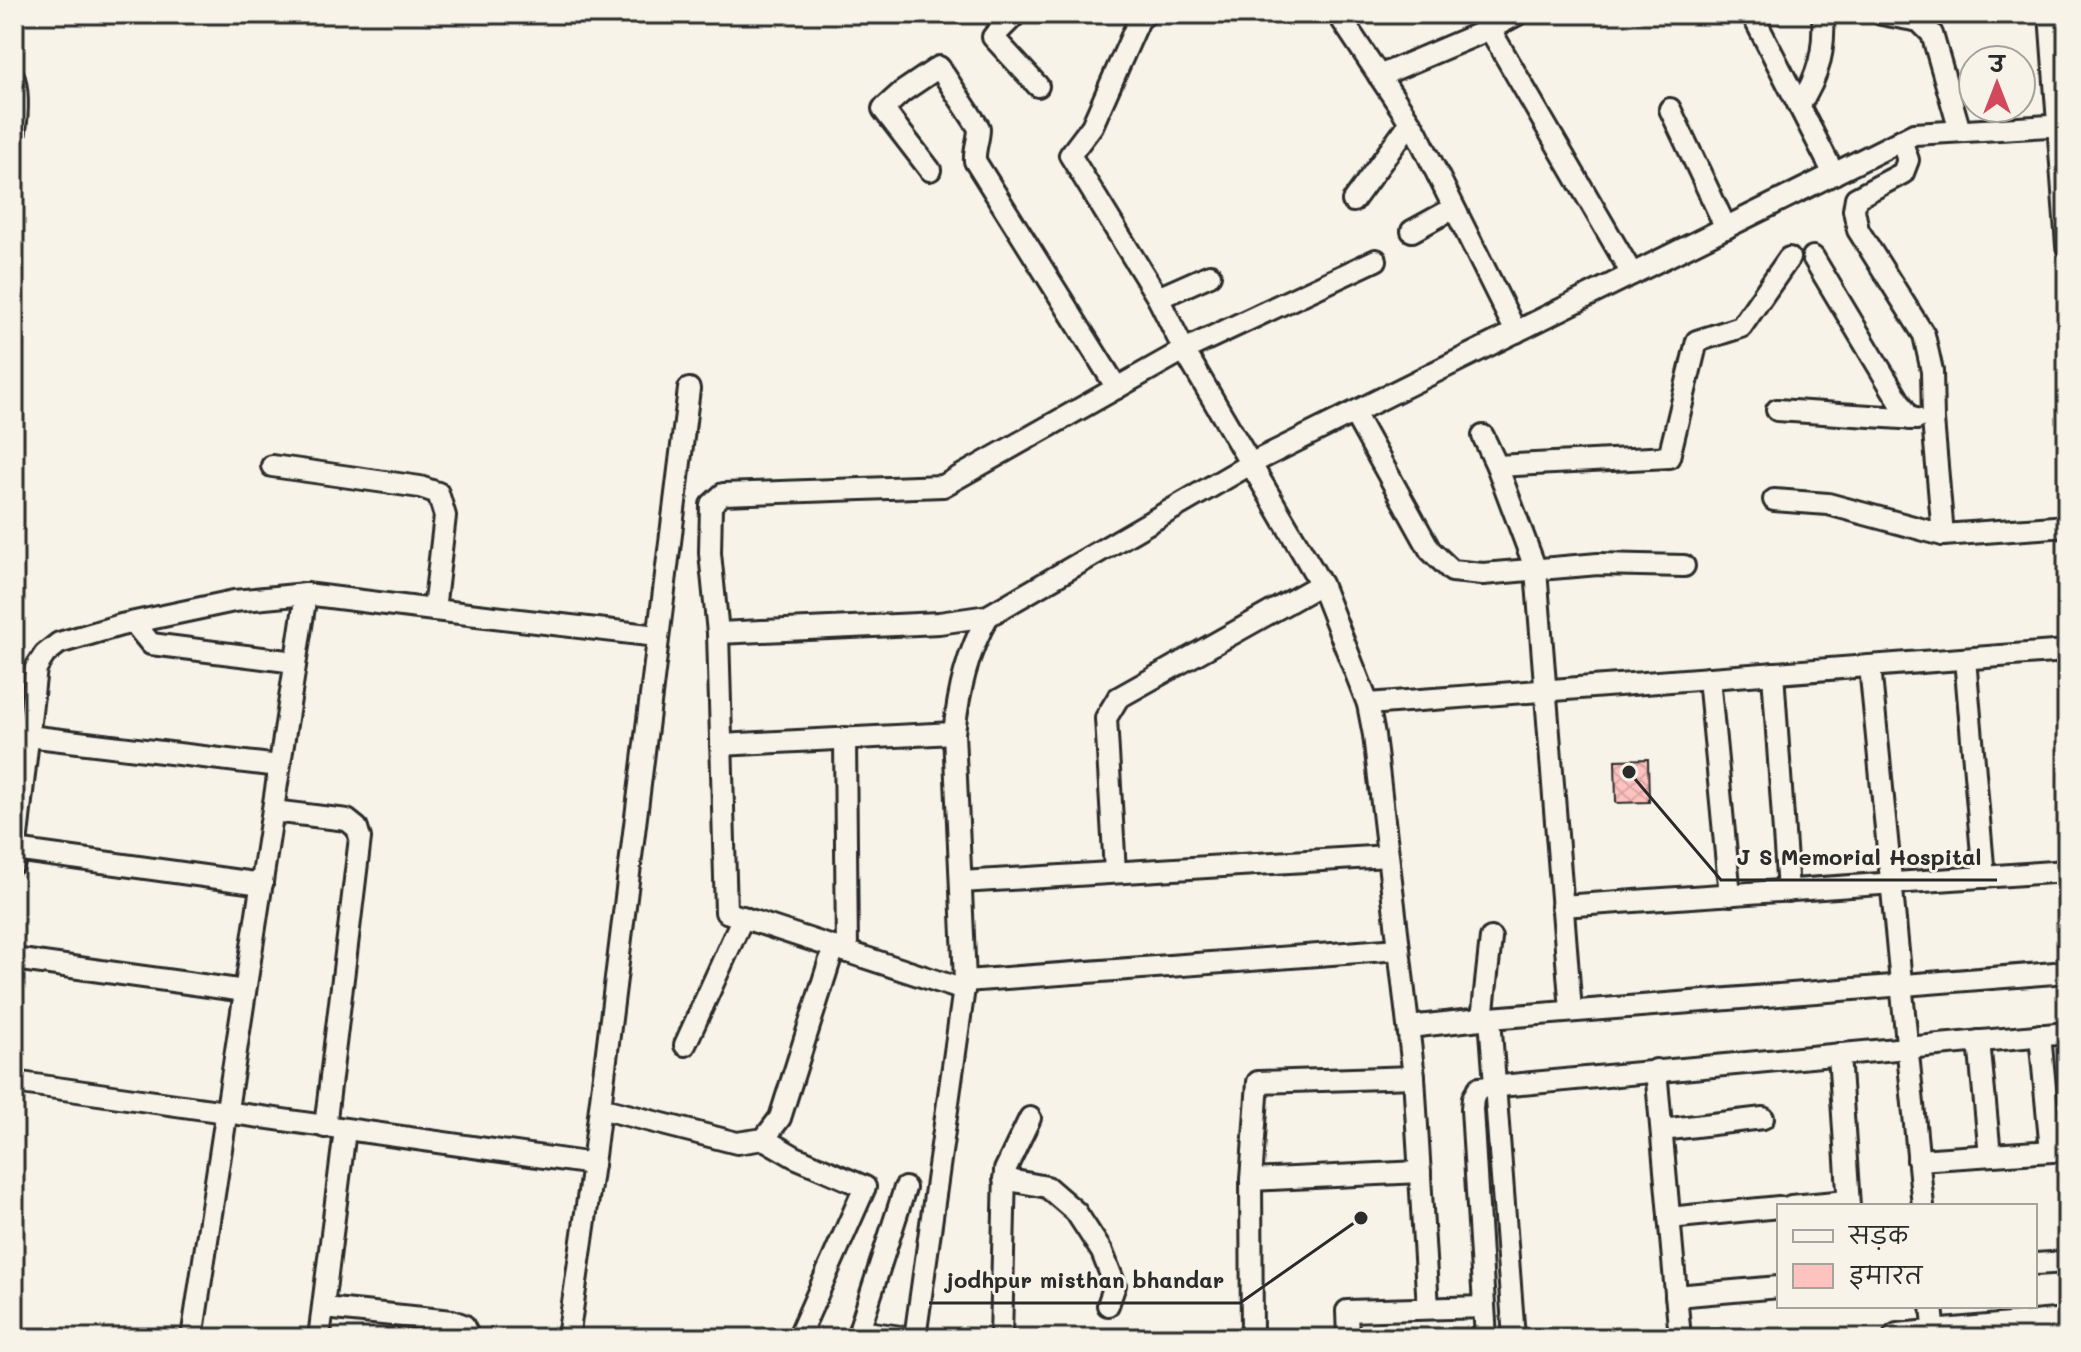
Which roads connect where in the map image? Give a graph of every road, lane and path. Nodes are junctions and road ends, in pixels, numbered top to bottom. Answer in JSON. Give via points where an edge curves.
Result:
{"nodes":[{"id":1,"x":1016,"y":14,"type":"edge"},
{"id":2,"x":1146,"y":14,"type":"edge"},
{"id":3,"x":1338,"y":14,"type":"edge"},
{"id":4,"x":1518,"y":14,"type":"edge"},
{"id":5,"x":1752,"y":14,"type":"edge"},
{"id":6,"x":1823,"y":14,"type":"edge"},
{"id":7,"x":1881,"y":14,"type":"edge"},
{"id":8,"x":2050,"y":14,"type":"edge"},
{"id":9,"x":1919,"y":17,"type":"edge"},
{"id":10,"x":1486,"y":21,"type":"edge"},
{"id":11,"x":14,"y":66,"type":"edge"},
{"id":12,"x":1379,"y":76,"type":"junction"},
{"id":13,"x":1038,"y":86,"type":"dead end"},
{"id":14,"x":1799,"y":106,"type":"junction"},
{"id":15,"x":1670,"y":109,"type":"dead end"},
{"id":16,"x":1410,"y":123,"type":"junction"},
{"id":17,"x":2062,"y":126,"type":"edge"},
{"id":18,"x":1960,"y":131,"type":"junction"},
{"id":19,"x":1901,"y":140,"type":"junction"},
{"id":20,"x":14,"y":167,"type":"edge"},
{"id":21,"x":930,"y":170,"type":"dead end"},
{"id":22,"x":1834,"y":174,"type":"junction"},
{"id":23,"x":1353,"y":201,"type":"dead end"},
{"id":24,"x":1454,"y":208,"type":"junction"},
{"id":25,"x":1726,"y":228,"type":"junction"},
{"id":26,"x":1412,"y":231,"type":"dead end"},
{"id":27,"x":2067,"y":246,"type":"edge"},
{"id":28,"x":1813,"y":257,"type":"dead end"},
{"id":29,"x":1789,"y":258,"type":"dead end"},
{"id":30,"x":1376,"y":260,"type":"dead end"},
{"id":31,"x":1632,"y":274,"type":"junction"},
{"id":32,"x":1210,"y":275,"type":"dead end"},
{"id":33,"x":1158,"y":298,"type":"junction"},
{"id":34,"x":1516,"y":332,"type":"junction"},
{"id":35,"x":1184,"y":350,"type":"junction"},
{"id":36,"x":1117,"y":388,"type":"junction"},
{"id":37,"x":689,"y":389,"type":"dead end"},
{"id":38,"x":1777,"y":410,"type":"dead end"},
{"id":39,"x":1354,"y":413,"type":"junction"},
{"id":40,"x":1910,"y":419,"type":"junction"},
{"id":41,"x":1933,"y":420,"type":"junction"},
{"id":42,"x":1483,"y":436,"type":"dead end"},
{"id":43,"x":1252,"y":463,"type":"junction"},
{"id":44,"x":272,"y":466,"type":"dead end"},
{"id":45,"x":1497,"y":466,"type":"junction"},
{"id":46,"x":1774,"y":500,"type":"dead end"},
{"id":47,"x":2067,"y":526,"type":"edge"},
{"id":48,"x":1943,"y":535,"type":"junction"},
{"id":49,"x":1684,"y":566,"type":"dead end"},
{"id":50,"x":1536,"y":570,"type":"junction"},
{"id":51,"x":1321,"y":584,"type":"junction"},
{"id":52,"x":306,"y":594,"type":"junction"},
{"id":53,"x":434,"y":610,"type":"junction"},
{"id":54,"x":988,"y":616,"type":"junction"},
{"id":55,"x":134,"y":623,"type":"junction"},
{"id":56,"x":718,"y":633,"type":"junction"},
{"id":57,"x":657,"y":636,"type":"junction"},
{"id":58,"x":2067,"y":651,"type":"edge"},
{"id":59,"x":1965,"y":659,"type":"junction"},
{"id":60,"x":295,"y":662,"type":"junction"},
{"id":61,"x":1870,"y":666,"type":"junction"},
{"id":62,"x":1773,"y":673,"type":"junction"},
{"id":63,"x":1709,"y":678,"type":"junction"},
{"id":64,"x":1545,"y":690,"type":"junction"},
{"id":65,"x":1368,"y":704,"type":"junction"},
{"id":66,"x":954,"y":733,"type":"junction"},
{"id":67,"x":28,"y":736,"type":"junction"},
{"id":68,"x":845,"y":738,"type":"junction"},
{"id":69,"x":721,"y":745,"type":"junction"},
{"id":70,"x":279,"y":766,"type":"junction"},
{"id":71,"x":273,"y":811,"type":"junction"},
{"id":72,"x":1388,"y":856,"type":"junction"},
{"id":73,"x":15,"y":857,"type":"edge"},
{"id":74,"x":2067,"y":871,"type":"edge"},
{"id":75,"x":1115,"y":872,"type":"junction"},
{"id":76,"x":1984,"y":877,"type":"junction"},
{"id":77,"x":961,"y":882,"type":"junction"},
{"id":78,"x":262,"y":884,"type":"junction"},
{"id":79,"x":1892,"y":884,"type":"junction"},
{"id":80,"x":1788,"y":891,"type":"junction"},
{"id":81,"x":1730,"y":895,"type":"junction"},
{"id":82,"x":1562,"y":906,"type":"junction"},
{"id":83,"x":743,"y":917,"type":"junction"},
{"id":84,"x":1491,"y":938,"type":"dead end"},
{"id":85,"x":840,"y":949,"type":"junction"},
{"id":86,"x":1399,"y":949,"type":"junction"},
{"id":87,"x":14,"y":959,"type":"edge"},
{"id":88,"x":2067,"y":972,"type":"edge"},
{"id":89,"x":965,"y":985,"type":"junction"},
{"id":90,"x":1902,"y":985,"type":"junction"},
{"id":91,"x":245,"y":991,"type":"junction"},
{"id":92,"x":1571,"y":1011,"type":"junction"},
{"id":93,"x":1486,"y":1018,"type":"junction"},
{"id":94,"x":1409,"y":1027,"type":"junction"},
{"id":95,"x":2067,"y":1033,"type":"edge"},
{"id":96,"x":2040,"y":1035,"type":"junction"},
{"id":97,"x":1979,"y":1041,"type":"junction"},
{"id":98,"x":685,"y":1045,"type":"dead end"},
{"id":99,"x":1908,"y":1048,"type":"junction"},
{"id":100,"x":1839,"y":1054,"type":"junction"},
{"id":101,"x":1656,"y":1070,"type":"junction"},
{"id":102,"x":1414,"y":1077,"type":"junction"},
{"id":103,"x":14,"y":1082,"type":"edge"},
{"id":104,"x":1495,"y":1085,"type":"junction"},
{"id":105,"x":600,"y":1108,"type":"junction"},
{"id":106,"x":227,"y":1114,"type":"junction"},
{"id":107,"x":1030,"y":1118,"type":"dead end"},
{"id":108,"x":1763,"y":1118,"type":"dead end"},
{"id":109,"x":335,"y":1129,"type":"junction"},
{"id":110,"x":1662,"y":1130,"type":"junction"},
{"id":111,"x":764,"y":1139,"type":"junction"},
{"id":112,"x":2059,"y":1150,"type":"edge"},
{"id":113,"x":1990,"y":1155,"type":"junction"},
{"id":114,"x":1918,"y":1160,"type":"junction"},
{"id":115,"x":593,"y":1164,"type":"junction"},
{"id":116,"x":1420,"y":1172,"type":"junction"},
{"id":117,"x":1004,"y":1179,"type":"junction"},
{"id":118,"x":1251,"y":1180,"type":"junction"},
{"id":119,"x":905,"y":1188,"type":"dead end"},
{"id":120,"x":1848,"y":1203,"type":"edge"},
{"id":121,"x":1923,"y":1204,"type":"edge"},
{"id":122,"x":1777,"y":1207,"type":"edge"},
{"id":123,"x":1669,"y":1218,"type":"junction"},
{"id":124,"x":2067,"y":1262,"type":"edge"},
{"id":125,"x":2037,"y":1264,"type":"edge"},
{"id":126,"x":1777,"y":1287,"type":"edge"},
{"id":127,"x":1676,"y":1296,"type":"junction"},
{"id":128,"x":1108,"y":1305,"type":"dead end"},
{"id":129,"x":1484,"y":1307,"type":"junction"},
{"id":130,"x":324,"y":1308,"type":"junction"},
{"id":131,"x":1428,"y":1308,"type":"junction"},
{"id":132,"x":1932,"y":1308,"type":"edge"},
{"id":133,"x":2067,"y":1323,"type":"edge"},
{"id":134,"x":1935,"y":1335,"type":"junction"},
{"id":135,"x":192,"y":1338,"type":"edge"},
{"id":136,"x":319,"y":1338,"type":"edge"},
{"id":137,"x":469,"y":1338,"type":"edge"},
{"id":138,"x":568,"y":1338,"type":"edge"},
{"id":139,"x":798,"y":1338,"type":"edge"},
{"id":140,"x":908,"y":1338,"type":"edge"},
{"id":141,"x":915,"y":1338,"type":"edge"},
{"id":142,"x":1001,"y":1338,"type":"edge"},
{"id":143,"x":1252,"y":1338,"type":"edge"},
{"id":144,"x":1348,"y":1338,"type":"edge"},
{"id":145,"x":1486,"y":1338,"type":"edge"},
{"id":146,"x":1514,"y":1338,"type":"edge"},
{"id":147,"x":1680,"y":1338,"type":"edge"},
{"id":148,"x":1898,"y":1338,"type":"edge"}],
"edges":[{"from":1,"to":13,"type":"street","via":[[993,37]]},
{"from":2,"to":33,"type":"street","via":[[1092,126],[1070,155]]},
{"from":3,"to":12,"type":"street"},
{"from":4,"to":10,"type":"street"},
{"from":5,"to":14,"type":"street"},
{"from":6,"to":14,"type":"street","via":[[1816,80]]},
{"from":7,"to":9,"type":"street"},
{"from":8,"to":17,"type":"street"},
{"from":9,"to":18,"type":"street","via":[[1932,34]]},
{"from":10,"to":12,"type":"street"},
{"from":10,"to":31,"type":"street"},
{"from":11,"to":20,"type":"lane","via":[[22,98]]},
{"from":12,"to":16,"type":"street"},
{"from":14,"to":22,"type":"street"},
{"from":15,"to":25,"type":"street"},
{"from":16,"to":23,"type":"street"},
{"from":16,"to":24,"type":"street"},
{"from":17,"to":18,"type":"street"},
{"from":17,"to":27,"type":"street"},
{"from":18,"to":19,"type":"street"},
{"from":19,"to":22,"type":"street"},
{"from":19,"to":41,"type":"street","via":[[1908,160],[1903,173],[1856,198],[1854,210],[1858,230],[1924,335],[1932,371]]},
{"from":21,"to":36,"type":"street","via":[[883,109],[939,67],[979,128],[975,161]]},
{"from":22,"to":25,"type":"street"},
{"from":24,"to":26,"type":"street"},
{"from":24,"to":34,"type":"street"},
{"from":25,"to":31,"type":"street"},
{"from":28,"to":40,"type":"street"},
{"from":29,"to":45,"type":"street","via":[[1741,327],[1697,341],[1669,457]]},
{"from":30,"to":35,"type":"street"},
{"from":31,"to":34,"type":"street"},
{"from":32,"to":33,"type":"street"},
{"from":33,"to":35,"type":"street"},
{"from":34,"to":39,"type":"street"},
{"from":35,"to":36,"type":"street"},
{"from":35,"to":43,"type":"street"},
{"from":36,"to":56,"type":"street","via":[[943,486],[723,494],[711,505]]},
{"from":37,"to":57,"type":"street"},
{"from":38,"to":40,"type":"street"},
{"from":39,"to":43,"type":"street"},
{"from":39,"to":50,"type":"street","via":[[1430,550],[1452,571]]},
{"from":40,"to":41,"type":"street"},
{"from":41,"to":48,"type":"street"},
{"from":42,"to":45,"type":"street"},
{"from":43,"to":51,"type":"street"},
{"from":43,"to":54,"type":"street"},
{"from":44,"to":53,"type":"street","via":[[438,493],[445,516]]},
{"from":45,"to":50,"type":"street"},
{"from":46,"to":48,"type":"street","via":[[1828,504]]},
{"from":47,"to":48,"type":"street"},
{"from":49,"to":50,"type":"street","via":[[1598,564]]},
{"from":50,"to":64,"type":"street"},
{"from":51,"to":65,"type":"street"},
{"from":51,"to":75,"type":"street","via":[[1118,698],[1106,718]]},
{"from":52,"to":53,"type":"street"},
{"from":52,"to":55,"type":"street","via":[[234,601]]},
{"from":52,"to":60,"type":"street"},
{"from":53,"to":57,"type":"street"},
{"from":54,"to":56,"type":"street"},
{"from":54,"to":66,"type":"street","via":[[971,646]]},
{"from":55,"to":60,"type":"street","via":[[151,644]]},
{"from":55,"to":67,"type":"street","via":[[59,643],[45,654],[36,668]]},
{"from":56,"to":69,"type":"street"},
{"from":57,"to":105,"type":"street"},
{"from":58,"to":59,"type":"street"},
{"from":59,"to":61,"type":"street"},
{"from":59,"to":76,"type":"street"},
{"from":60,"to":70,"type":"street"},
{"from":61,"to":62,"type":"street"},
{"from":61,"to":79,"type":"street"},
{"from":62,"to":63,"type":"street"},
{"from":62,"to":80,"type":"street"},
{"from":63,"to":64,"type":"street"},
{"from":63,"to":81,"type":"street"},
{"from":64,"to":65,"type":"street"},
{"from":64,"to":82,"type":"street"},
{"from":65,"to":72,"type":"street"},
{"from":66,"to":68,"type":"street"},
{"from":66,"to":77,"type":"street"},
{"from":67,"to":70,"type":"street"},
{"from":67,"to":73,"type":"street"},
{"from":68,"to":69,"type":"street"},
{"from":68,"to":85,"type":"street"},
{"from":69,"to":83,"type":"street","via":[[726,912]]},
{"from":70,"to":71,"type":"street"},
{"from":71,"to":78,"type":"street"},
{"from":71,"to":109,"type":"street","via":[[347,820],[360,838]]},
{"from":72,"to":75,"type":"street"},
{"from":72,"to":86,"type":"street"},
{"from":73,"to":78,"type":"street"},
{"from":74,"to":76,"type":"street"},
{"from":75,"to":77,"type":"street"},
{"from":76,"to":79,"type":"street"},
{"from":77,"to":89,"type":"street"},
{"from":78,"to":91,"type":"street"},
{"from":79,"to":80,"type":"street"},
{"from":79,"to":90,"type":"street"},
{"from":80,"to":81,"type":"street"},
{"from":81,"to":82,"type":"street"},
{"from":82,"to":92,"type":"street"},
{"from":83,"to":85,"type":"street"},
{"from":83,"to":98,"type":"street"},
{"from":84,"to":93,"type":"street"},
{"from":85,"to":89,"type":"street"},
{"from":85,"to":111,"type":"street","via":[[780,1118]]},
{"from":86,"to":89,"type":"street"},
{"from":86,"to":94,"type":"street"},
{"from":87,"to":91,"type":"street"},
{"from":88,"to":90,"type":"street"},
{"from":89,"to":141,"type":"street"},
{"from":90,"to":92,"type":"street"},
{"from":90,"to":99,"type":"street"},
{"from":91,"to":106,"type":"street"},
{"from":92,"to":93,"type":"street"},
{"from":93,"to":94,"type":"street"},
{"from":93,"to":104,"type":"street"},
{"from":94,"to":102,"type":"street"},
{"from":95,"to":96,"type":"street"},
{"from":96,"to":97,"type":"street"},
{"from":96,"to":112,"type":"street"},
{"from":97,"to":99,"type":"street"},
{"from":97,"to":113,"type":"street"},
{"from":99,"to":100,"type":"street"},
{"from":99,"to":114,"type":"street"},
{"from":100,"to":101,"type":"street"},
{"from":100,"to":120,"type":"street"},
{"from":101,"to":104,"type":"street"},
{"from":101,"to":110,"type":"street"},
{"from":102,"to":116,"type":"street"},
{"from":102,"to":118,"type":"street","via":[[1258,1082]]},
{"from":103,"to":106,"type":"street"},
{"from":104,"to":129,"type":"street","via":[[1479,1088],[1472,1109]]},
{"from":104,"to":146,"type":"street"},
{"from":105,"to":111,"type":"street","via":[[737,1143]]},
{"from":105,"to":115,"type":"street"},
{"from":106,"to":109,"type":"street"},
{"from":106,"to":135,"type":"street"},
{"from":107,"to":117,"type":"street"},
{"from":108,"to":110,"type":"street"},
{"from":109,"to":115,"type":"street"},
{"from":109,"to":130,"type":"street"},
{"from":110,"to":123,"type":"street"},
{"from":111,"to":139,"type":"street","via":[[865,1187]]},
{"from":112,"to":113,"type":"street"},
{"from":113,"to":114,"type":"street"},
{"from":114,"to":121,"type":"street"},
{"from":115,"to":138,"type":"street"},
{"from":116,"to":118,"type":"street"},
{"from":116,"to":131,"type":"street"},
{"from":117,"to":128,"type":"street","via":[[1047,1187],[1076,1212],[1102,1252],[1115,1285]]},
{"from":117,"to":142,"type":"street"},
{"from":118,"to":143,"type":"street"},
{"from":119,"to":140,"type":"street","via":[[859,1331]]},
{"from":122,"to":123,"type":"street"},
{"from":123,"to":127,"type":"street"},
{"from":124,"to":125,"type":"street"},
{"from":126,"to":127,"type":"street"},
{"from":127,"to":147,"type":"street"},
{"from":129,"to":131,"type":"street"},
{"from":129,"to":145,"type":"street"},
{"from":130,"to":136,"type":"street"},
{"from":130,"to":137,"type":"street","via":[[452,1321],[463,1325]]},
{"from":131,"to":144,"type":"street","via":[[1347,1311]]},
{"from":132,"to":134,"type":"street"},
{"from":133,"to":134,"type":"main road"},
{"from":134,"to":148,"type":"main road"}]}
